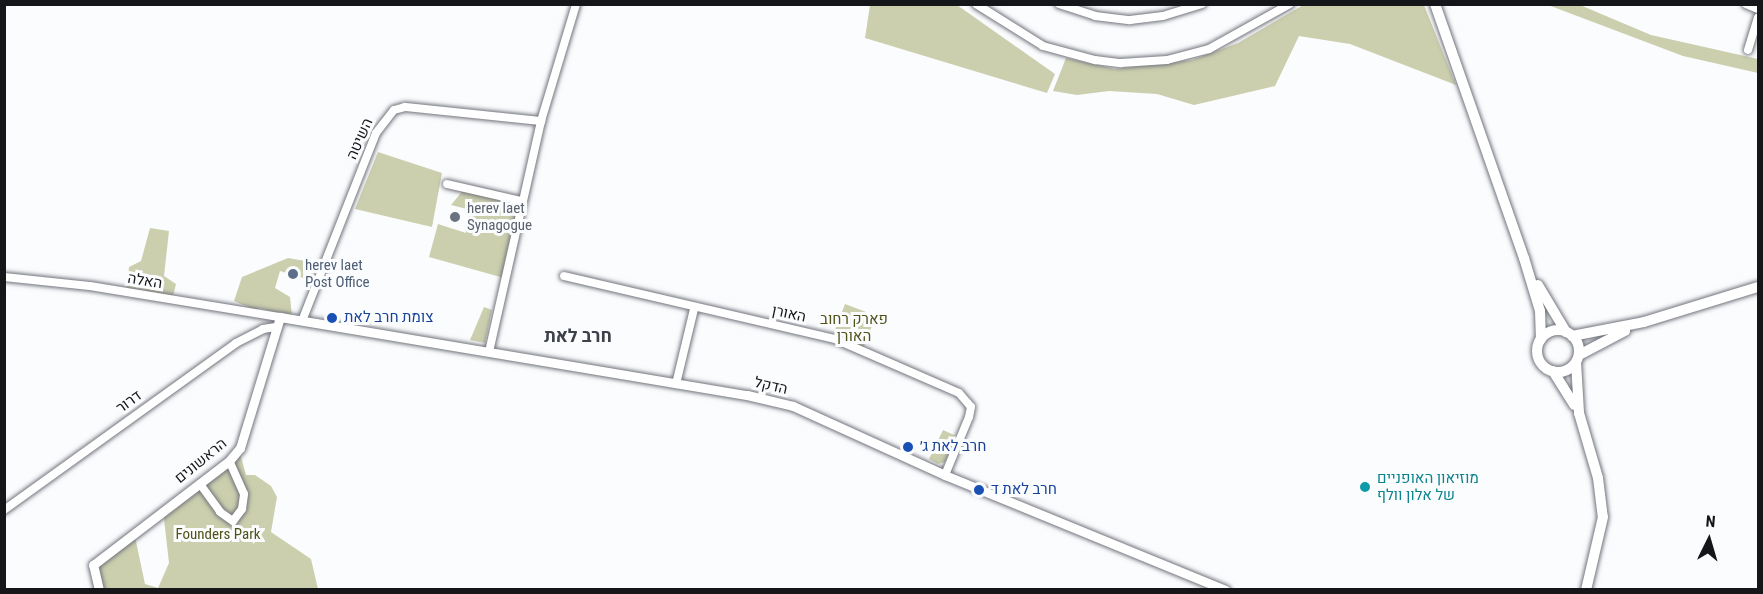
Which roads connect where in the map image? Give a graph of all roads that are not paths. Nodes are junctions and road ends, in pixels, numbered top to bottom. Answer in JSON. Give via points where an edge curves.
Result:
{"nodes":[{"id":1,"x":576,"y":4,"type":"edge"},
{"id":2,"x":976,"y":4,"type":"edge"},
{"id":3,"x":1059,"y":4,"type":"edge"},
{"id":4,"x":1202,"y":4,"type":"edge"},
{"id":5,"x":1290,"y":4,"type":"edge"},
{"id":6,"x":1435,"y":4,"type":"edge"},
{"id":7,"x":1746,"y":4,"type":"edge"},
{"id":8,"x":1758,"y":9,"type":"edge"},
{"id":9,"x":1758,"y":17,"type":"edge"},
{"id":10,"x":1748,"y":50,"type":"dead end"},
{"id":11,"x":541,"y":121,"type":"junction"},
{"id":12,"x":447,"y":183,"type":"dead end"},
{"id":13,"x":521,"y":201,"type":"junction"},
{"id":14,"x":1524,"y":258,"type":"junction"},
{"id":15,"x":564,"y":276,"type":"dead end"},
{"id":16,"x":4,"y":277,"type":"edge"},
{"id":17,"x":1758,"y":287,"type":"edge"},
{"id":18,"x":694,"y":309,"type":"junction"},
{"id":19,"x":280,"y":317,"type":"junction"},
{"id":20,"x":302,"y":321,"type":"junction"},
{"id":21,"x":1644,"y":322,"type":"junction"},
{"id":22,"x":276,"y":327,"type":"junction"},
{"id":23,"x":1569,"y":334,"type":"junction"},
{"id":24,"x":1541,"y":339,"type":"junction"},
{"id":25,"x":489,"y":352,"type":"junction"},
{"id":26,"x":1577,"y":359,"type":"junction"},
{"id":27,"x":1553,"y":371,"type":"junction"},
{"id":28,"x":676,"y":384,"type":"junction"},
{"id":29,"x":1579,"y":413,"type":"junction"},
{"id":30,"x":229,"y":461,"type":"junction"},
{"id":31,"x":945,"y":475,"type":"junction"},
{"id":32,"x":200,"y":484,"type":"junction"},
{"id":33,"x":4,"y":510,"type":"edge"},
{"id":34,"x":99,"y":590,"type":"edge"},
{"id":35,"x":1225,"y":590,"type":"edge"},
{"id":36,"x":1586,"y":590,"type":"edge"}],
"edges":[{"from":1,"to":11,"type":"street"},
{"from":2,"to":5,"type":"street","via":[[1043,46],[1121,63],[1167,60],[1209,49]]},
{"from":3,"to":4,"type":"street","via":[[1095,16],[1130,20],[1163,16]]},
{"from":6,"to":14,"type":"main road"},
{"from":7,"to":8,"type":"street"},
{"from":9,"to":10,"type":"street"},
{"from":11,"to":13,"type":"street"},
{"from":11,"to":20,"type":"street","name":"השיטה","via":[[405,107],[394,110],[376,133]]},
{"from":12,"to":13,"type":"street"},
{"from":13,"to":25,"type":"street"},
{"from":14,"to":23,"type":"main road","via":[[1554,316]]},
{"from":14,"to":24,"type":"main road","via":[[1540,311]]},
{"from":15,"to":18,"type":"street"},
{"from":16,"to":19,"type":"street","name":"האלה","via":[[90,286]]},
{"from":17,"to":21,"type":"main road"},
{"from":18,"to":28,"type":"street"},
{"from":18,"to":31,"type":"street","name":"האורן","via":[[835,339],[959,393],[971,407]]},
{"from":19,"to":20,"type":"street","name":"הדקל"},
{"from":19,"to":22,"type":"street","name":"הראשונים"},
{"from":20,"to":25,"type":"street","name":"הדקל"},
{"from":21,"to":23,"type":"main road"},
{"from":21,"to":26,"type":"main road"},
{"from":22,"to":30,"type":"street","name":"הראשונים","via":[[240,448]]},
{"from":22,"to":33,"type":"street","name":"דרור","via":[[236,343]]},
{"from":23,"to":24,"type":"main road","via":[[1552,331]]},
{"from":23,"to":26,"type":"main road"},
{"from":24,"to":27,"type":"main road","via":[[1538,358]]},
{"from":25,"to":28,"type":"street","name":"הדקל"},
{"from":26,"to":27,"type":"main road","via":[[1566,371]]},
{"from":26,"to":29,"type":"main road"},
{"from":27,"to":29,"type":"main road"},
{"from":28,"to":31,"type":"street","name":"הדקל","via":[[768,399],[815,414]]},
{"from":29,"to":36,"type":"main road","via":[[1598,478],[1603,517]]},
{"from":30,"to":32,"type":"street","name":"הראשונים"},
{"from":30,"to":32,"type":"street","via":[[244,494],[242,509],[233,521],[220,512]]},
{"from":31,"to":35,"type":"street","name":"הדקל"},
{"from":32,"to":34,"type":"street","name":"הראשונים","via":[[93,565]]}]}
